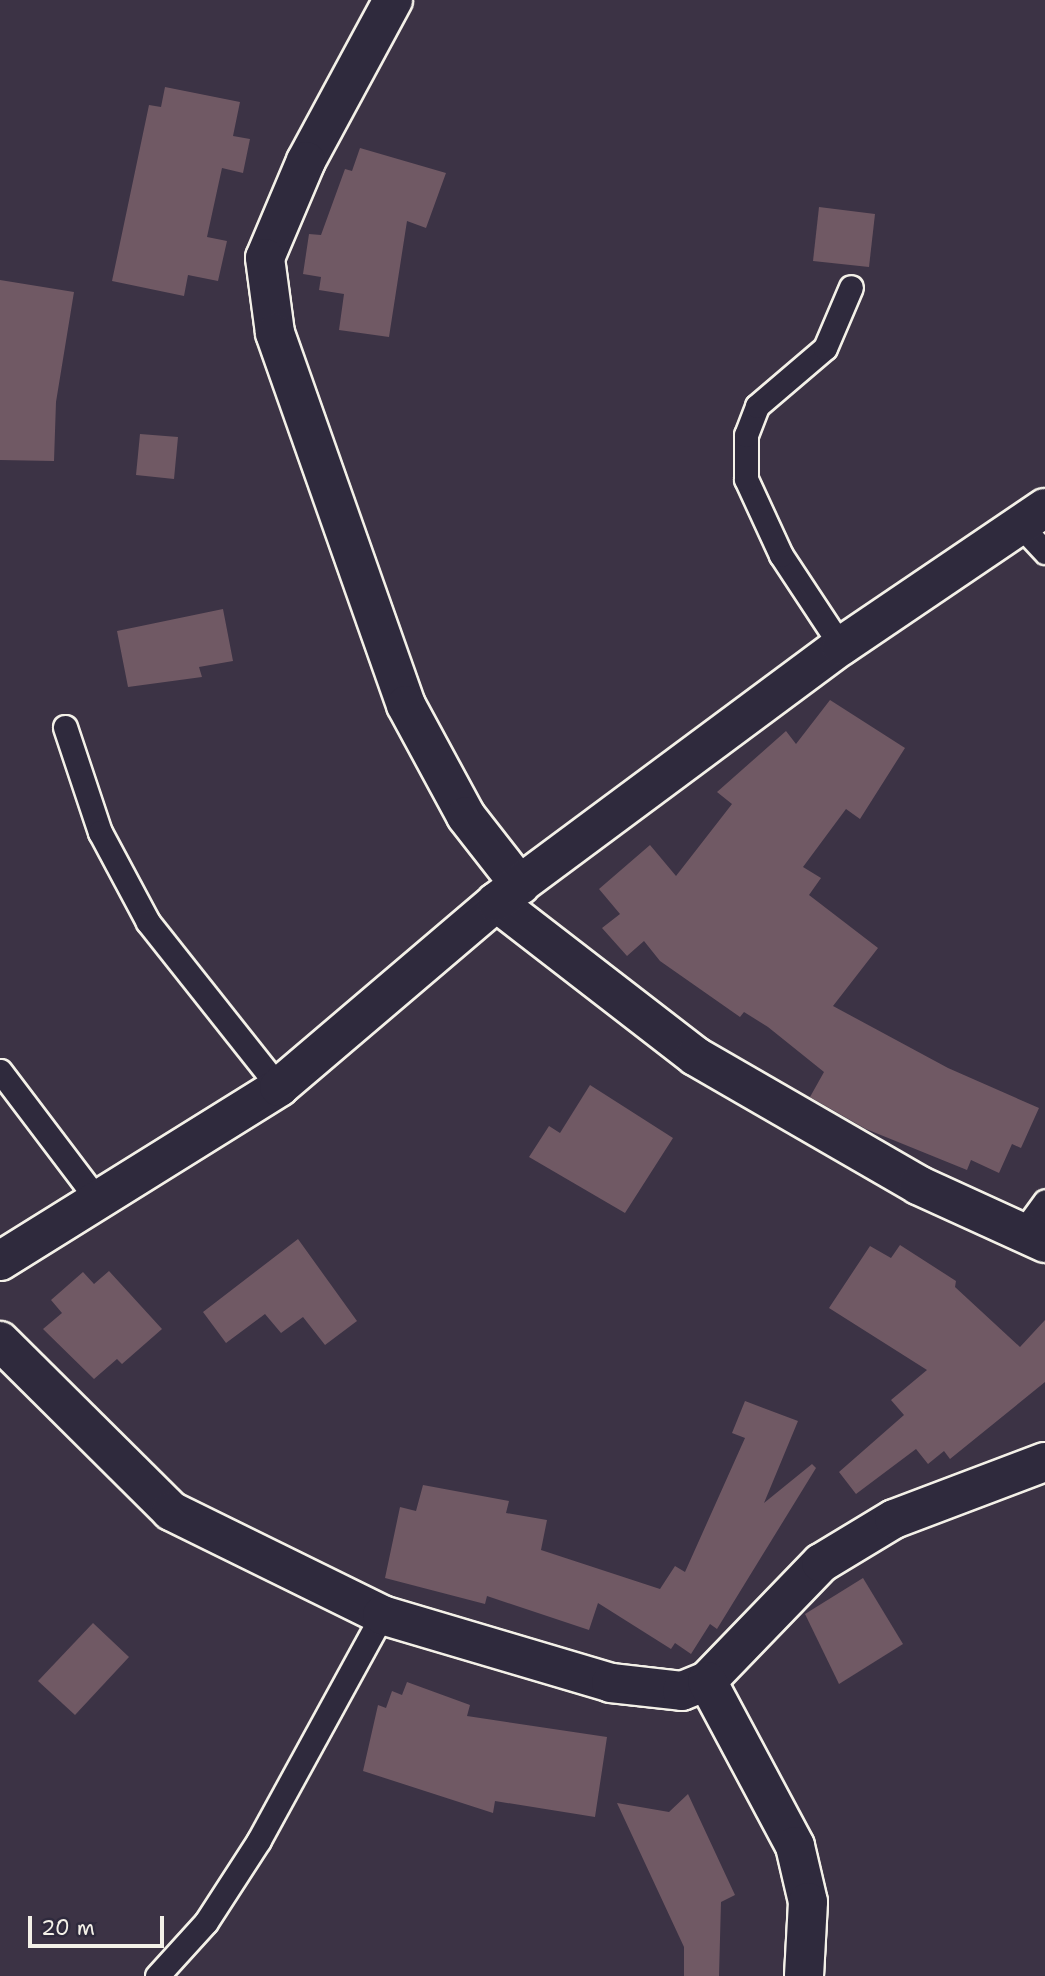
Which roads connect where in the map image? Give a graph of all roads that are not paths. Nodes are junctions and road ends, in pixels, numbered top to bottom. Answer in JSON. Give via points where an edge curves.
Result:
{"nodes":[{"id":1,"x":393,"y":0,"type":"edge"},
{"id":2,"x":851,"y":287,"type":"dead end"},
{"id":3,"x":1036,"y":528,"type":"edge"},
{"id":4,"x":841,"y":646,"type":"junction"},
{"id":5,"x":65,"y":727,"type":"dead end"},
{"id":6,"x":508,"y":894,"type":"junction"},
{"id":7,"x":0,"y":1071,"type":"edge"},
{"id":8,"x":279,"y":1087,"type":"junction"},
{"id":9,"x":1045,"y":1201,"type":"edge"},
{"id":10,"x":99,"y":1202,"type":"junction"},
{"id":11,"x":1034,"y":1238,"type":"edge"},
{"id":12,"x":0,"y":1261,"type":"edge"},
{"id":13,"x":0,"y":1341,"type":"edge"},
{"id":14,"x":1045,"y":1462,"type":"edge"},
{"id":15,"x":382,"y":1615,"type":"junction"},
{"id":16,"x":707,"y":1681,"type":"junction"},
{"id":17,"x":157,"y":1976,"type":"edge"},
{"id":18,"x":804,"y":1976,"type":"edge"}],
"edges":[{"from":1,"to":6,"type":"street","via":[[306,161],[265,258],[275,333],[406,705]]},
{"from":2,"to":4,"type":"lane","via":[[825,348],[757,407],[746,435],[746,478],[781,555]]},
{"from":3,"to":4,"type":"street"},
{"from":4,"to":6,"type":"street"},
{"from":5,"to":8,"type":"lane","via":[[100,832],[148,922]]},
{"from":6,"to":8,"type":"street"},
{"from":6,"to":11,"type":"street","via":[[695,1056],[918,1185]]},
{"from":7,"to":10,"type":"lane"},
{"from":8,"to":10,"type":"street"},
{"from":9,"to":11,"type":"lane"},
{"from":10,"to":12,"type":"street"},
{"from":13,"to":15,"type":"street","via":[[171,1511]]},
{"from":14,"to":16,"type":"street","via":[[894,1519],[821,1563]]},
{"from":15,"to":16,"type":"street","via":[[611,1683],[682,1691]]},
{"from":15,"to":17,"type":"lane","via":[[259,1840],[206,1922]]},
{"from":16,"to":18,"type":"street","via":[[795,1846],[808,1902]]}]}
